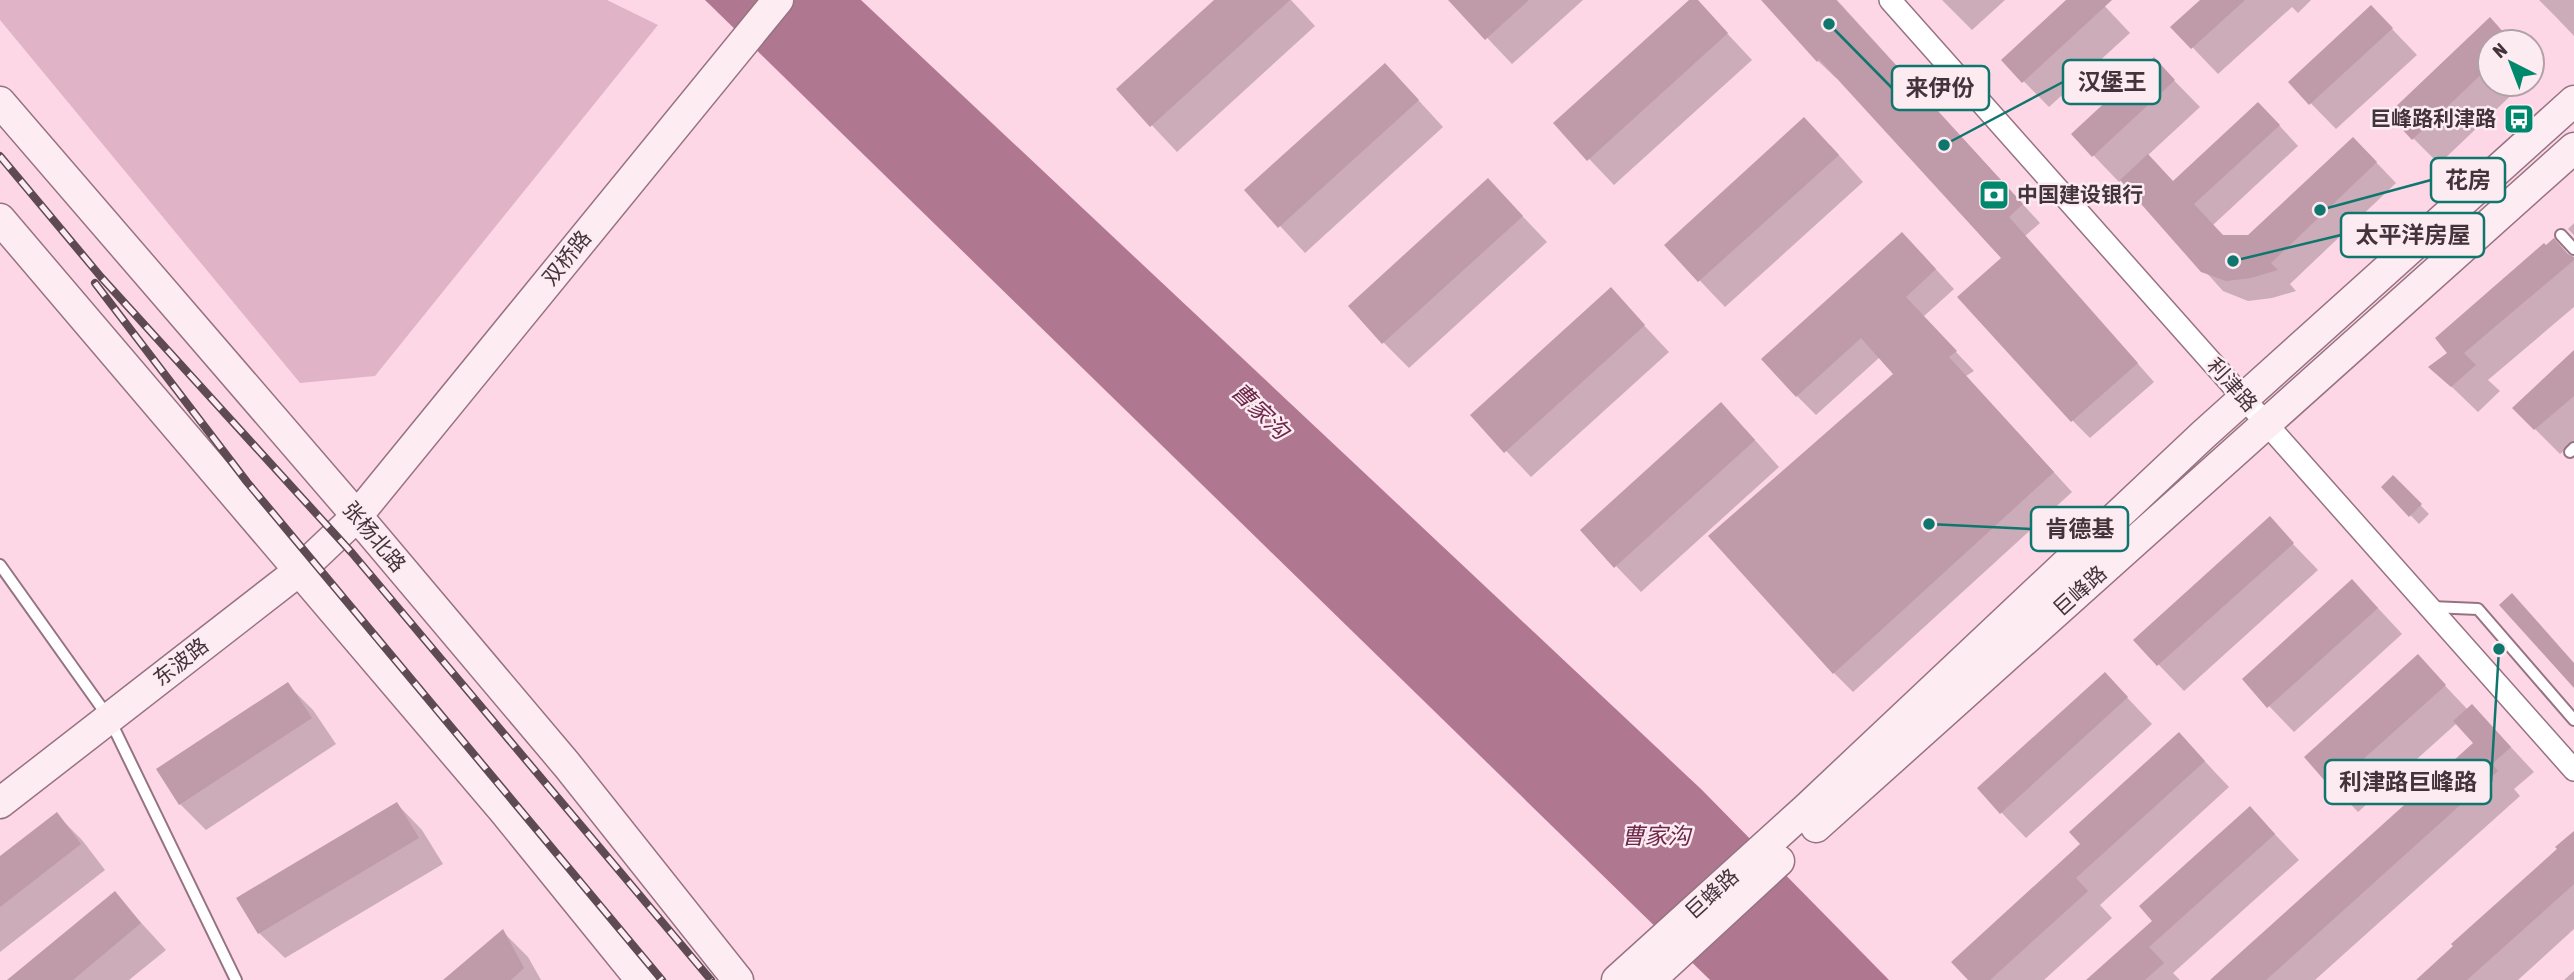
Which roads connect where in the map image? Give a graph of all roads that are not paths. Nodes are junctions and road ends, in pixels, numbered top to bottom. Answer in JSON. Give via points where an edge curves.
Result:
{"nodes":[{"id":1,"x":778,"y":0,"type":"edge"},
{"id":2,"x":1890,"y":0,"type":"edge"},
{"id":3,"x":2574,"y":101,"type":"edge"},
{"id":4,"x":0,"y":102,"type":"edge"},
{"id":5,"x":2574,"y":148,"type":"edge"},
{"id":6,"x":0,"y":219,"type":"edge"},
{"id":7,"x":2561,"y":235,"type":"dead end"},
{"id":8,"x":2574,"y":249,"type":"edge"},
{"id":9,"x":2244,"y":398,"type":"junction"},
{"id":10,"x":2267,"y":424,"type":"junction"},
{"id":11,"x":357,"y":516,"type":"junction"},
{"id":12,"x":0,"y":565,"type":"edge"},
{"id":13,"x":299,"y":570,"type":"junction"},
{"id":14,"x":2429,"y":607,"type":"junction"},
{"id":15,"x":109,"y":718,"type":"junction"},
{"id":16,"x":2574,"y":720,"type":"edge"},
{"id":17,"x":2574,"y":770,"type":"edge"},
{"id":18,"x":0,"y":803,"type":"edge"},
{"id":19,"x":1814,"y":816,"type":"junction"},
{"id":20,"x":236,"y":980,"type":"edge"},
{"id":21,"x":641,"y":980,"type":"edge"},
{"id":22,"x":738,"y":980,"type":"edge"},
{"id":23,"x":1617,"y":980,"type":"edge"},
{"id":24,"x":1650,"y":980,"type":"edge"}],
"edges":[{"from":1,"to":11,"type":"main road","name":"双桥路"},
{"from":2,"to":9,"type":"street","name":"利津路"},
{"from":3,"to":9,"type":"main road","name":"巨峰路"},
{"from":4,"to":11,"type":"main road","name":"张杨北路"},
{"from":5,"to":10,"type":"main road","name":"巨峰路"},
{"from":6,"to":13,"type":"main road"},
{"from":7,"to":8,"type":"lane"},
{"from":9,"to":10,"type":"street","name":"利津路"},
{"from":9,"to":19,"type":"main road","name":"巨峰路"},
{"from":10,"to":14,"type":"street","name":"利津路"},
{"from":10,"to":19,"type":"main road","name":"巨峰路"},
{"from":11,"to":13,"type":"main road","name":"东波路"},
{"from":11,"to":22,"type":"main road","name":"张杨北路","via":[[567,765]]},
{"from":12,"to":15,"type":"lane"},
{"from":13,"to":15,"type":"main road","name":"东波路"},
{"from":13,"to":21,"type":"main road"},
{"from":14,"to":16,"type":"lane","via":[[2478,609]]},
{"from":14,"to":17,"type":"street","name":"利津路"},
{"from":15,"to":18,"type":"main road","name":"东波路"},
{"from":15,"to":20,"type":"lane"},
{"from":19,"to":23,"type":"main road","name":"巨蜂路"},
{"from":19,"to":24,"type":"main road","name":"巨峰路"}]}
